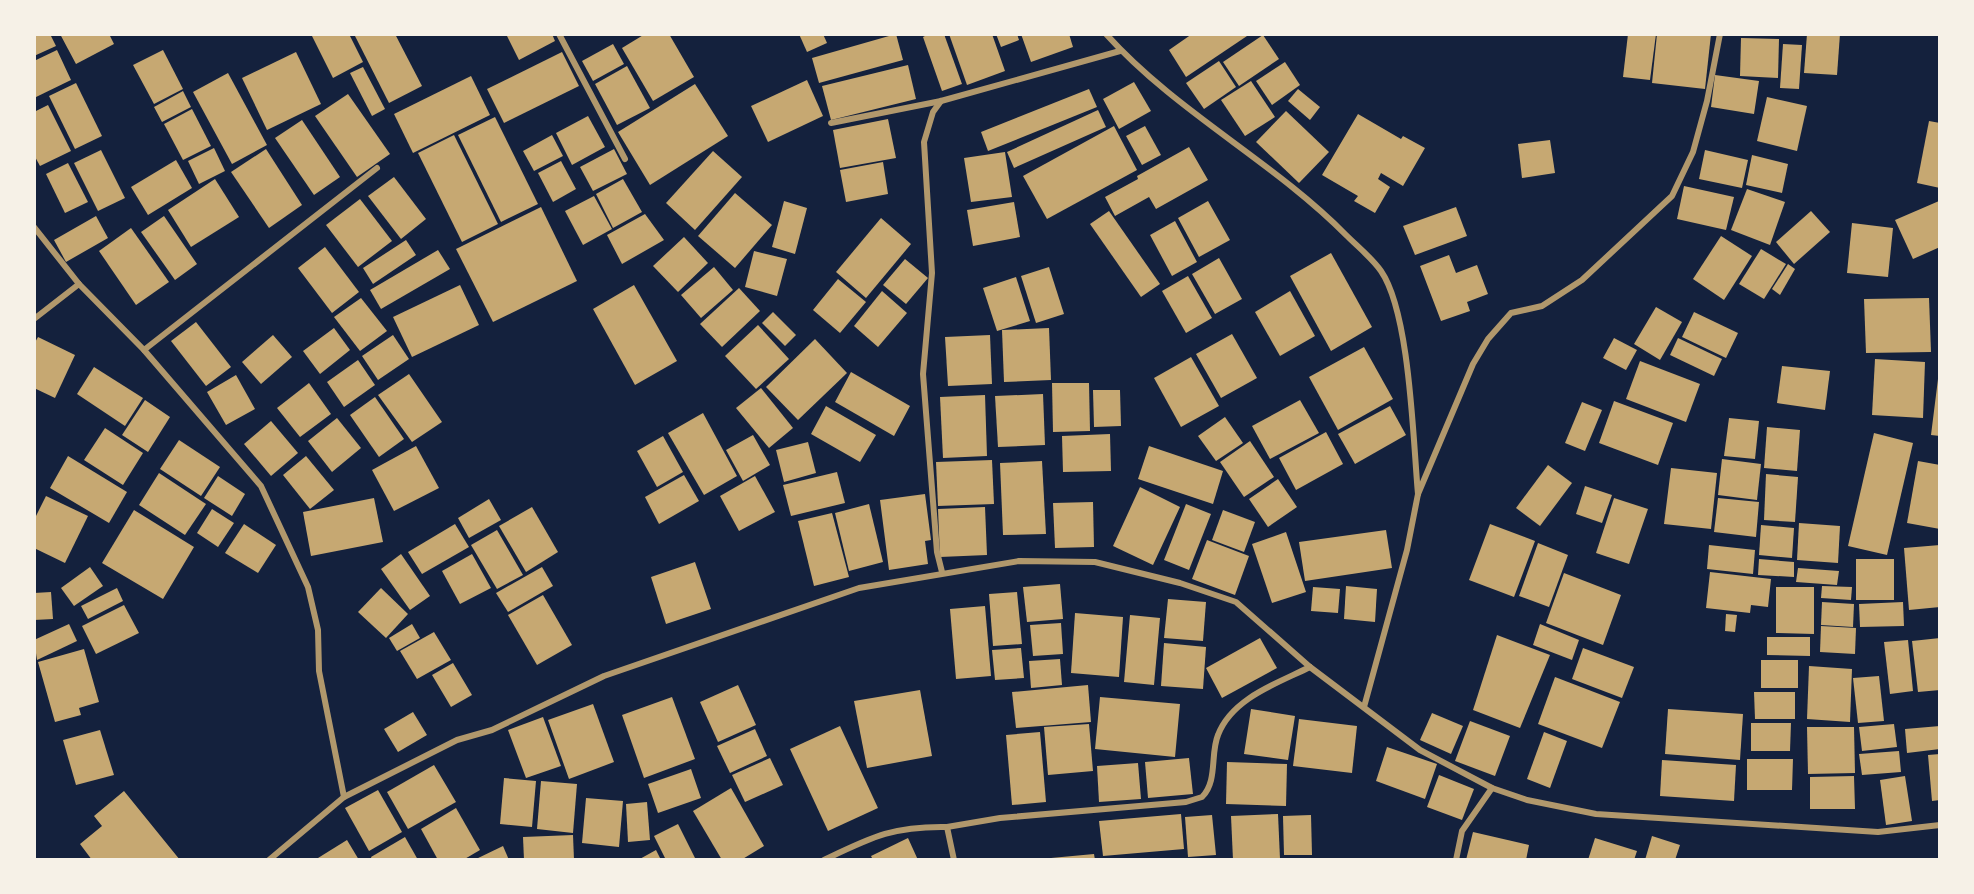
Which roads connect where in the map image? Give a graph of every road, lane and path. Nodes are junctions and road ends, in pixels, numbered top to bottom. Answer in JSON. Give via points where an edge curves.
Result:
{"nodes":[{"id":1,"x":559,"y":34,"type":"edge"},
{"id":2,"x":1106,"y":34,"type":"edge"},
{"id":3,"x":1720,"y":34,"type":"edge"},
{"id":4,"x":1120,"y":51,"type":"junction"},
{"id":5,"x":941,"y":101,"type":"junction"},
{"id":6,"x":831,"y":123,"type":"dead end"},
{"id":7,"x":624,"y":159,"type":"dead end"},
{"id":8,"x":377,"y":168,"type":"dead end"},
{"id":9,"x":34,"y":227,"type":"edge"},
{"id":10,"x":79,"y":284,"type":"junction"},
{"id":11,"x":34,"y":319,"type":"edge"},
{"id":12,"x":144,"y":350,"type":"junction"},
{"id":13,"x":1418,"y":494,"type":"junction"},
{"id":14,"x":942,"y":572,"type":"junction"},
{"id":15,"x":1310,"y":667,"type":"junction"},
{"id":16,"x":1364,"y":707,"type":"junction"},
{"id":17,"x":1492,"y":788,"type":"junction"},
{"id":18,"x":344,"y":797,"type":"junction"},
{"id":19,"x":1940,"y":825,"type":"edge"},
{"id":20,"x":947,"y":828,"type":"junction"},
{"id":21,"x":269,"y":860,"type":"edge"},
{"id":22,"x":824,"y":860,"type":"edge"},
{"id":23,"x":954,"y":860,"type":"edge"},
{"id":24,"x":1456,"y":860,"type":"edge"}],
"edges":[{"from":1,"to":7,"type":"street"},
{"from":2,"to":4,"type":"street"},
{"from":3,"to":13,"type":"street","via":[[1693,152],[1672,196],[1582,280],[1542,306],[1511,313],[1488,339],[1473,364]]},
{"from":4,"to":5,"type":"street"},
{"from":4,"to":13,"type":"street","via":[[1323,211],[1381,271],[1395,306],[1403,346]]},
{"from":5,"to":6,"type":"street"},
{"from":5,"to":14,"type":"street","via":[[933,112],[924,142],[932,273],[923,374],[937,552]]},
{"from":8,"to":12,"type":"street"},
{"from":9,"to":10,"type":"street"},
{"from":10,"to":11,"type":"street"},
{"from":10,"to":12,"type":"street"},
{"from":12,"to":18,"type":"street","via":[[261,486],[308,587],[318,630],[319,671]]},
{"from":13,"to":16,"type":"street","via":[[1407,550]]},
{"from":14,"to":15,"type":"street","via":[[1019,561],[1095,562],[1180,583],[1236,602]]},
{"from":14,"to":18,"type":"street","via":[[859,588],[604,676],[492,730],[457,740]]},
{"from":15,"to":16,"type":"street"},
{"from":15,"to":20,"type":"street","via":[[1239,705],[1218,734],[1211,782],[1202,797],[1000,818]]},
{"from":16,"to":17,"type":"street","via":[[1420,750]]},
{"from":17,"to":19,"type":"street","via":[[1527,800],[1596,814],[1878,832]]},
{"from":17,"to":24,"type":"street","via":[[1462,831]]},
{"from":18,"to":21,"type":"street"},
{"from":20,"to":22,"type":"street","via":[[912,827],[872,837]]},
{"from":20,"to":23,"type":"street"}]}
